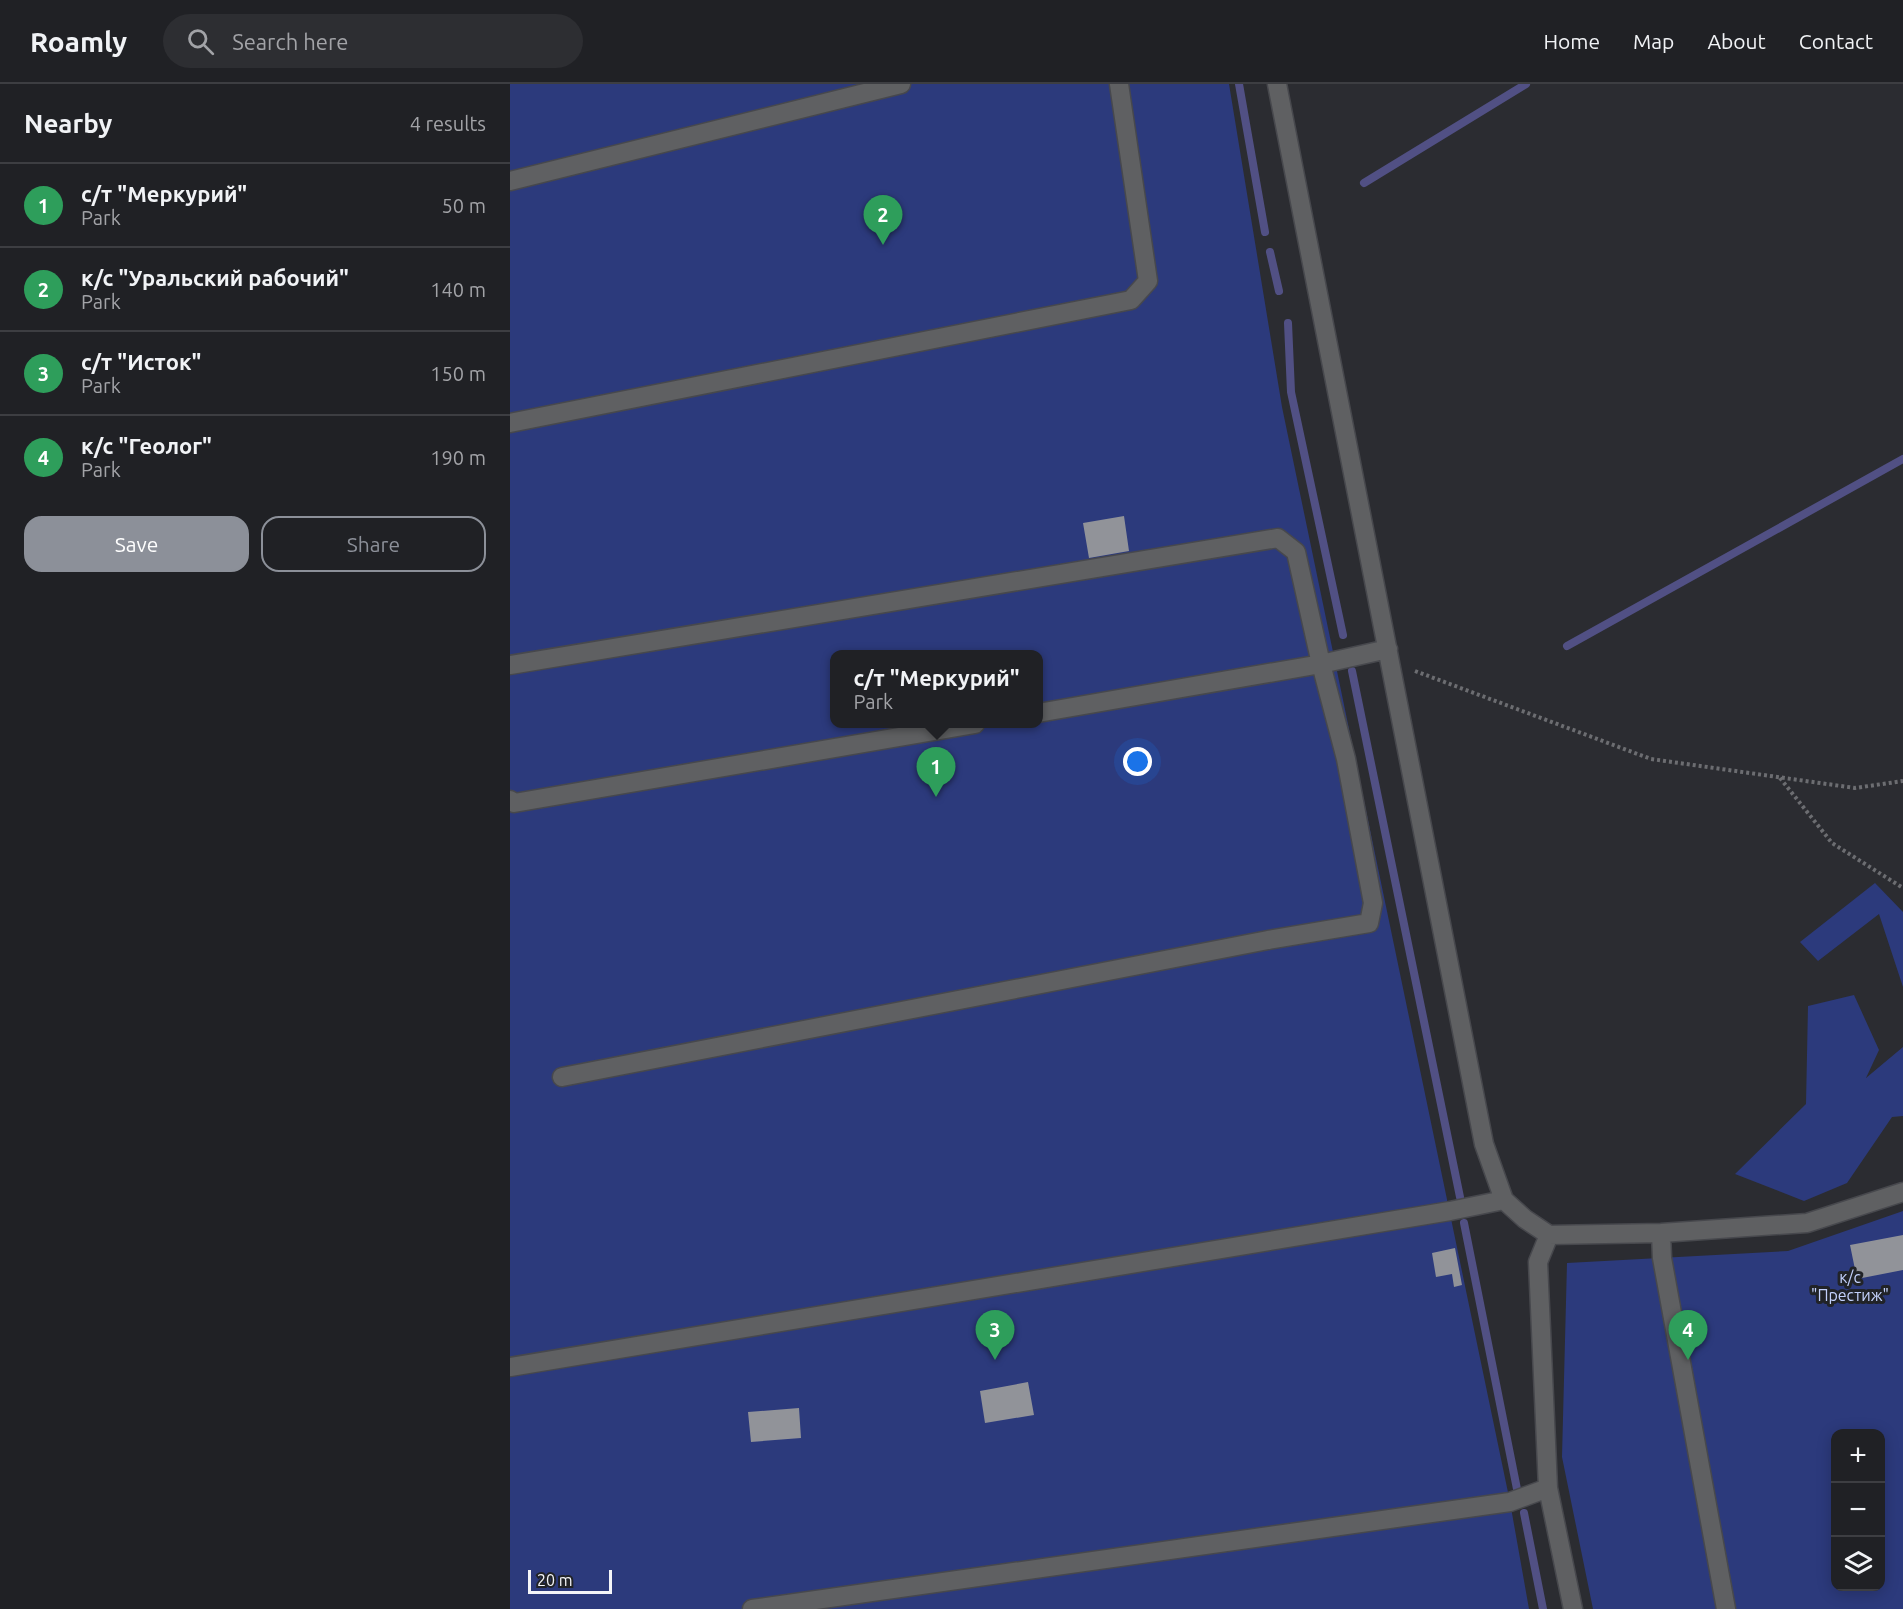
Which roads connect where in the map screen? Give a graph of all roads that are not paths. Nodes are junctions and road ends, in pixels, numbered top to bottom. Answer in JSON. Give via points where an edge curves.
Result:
{"nodes":[{"id":1,"x":901,"y":84,"type":"edge"},
{"id":2,"x":1119,"y":84,"type":"edge"},
{"id":3,"x":1277,"y":84,"type":"edge"},
{"id":4,"x":510,"y":181,"type":"edge"},
{"id":5,"x":510,"y":423,"type":"edge"},
{"id":6,"x":1389,"y":656,"type":"junction"},
{"id":7,"x":1321,"y":664,"type":"junction"},
{"id":8,"x":510,"y":665,"type":"edge"},
{"id":9,"x":1043,"y":712,"type":"edge"},
{"id":10,"x":946,"y":728,"type":"edge"},
{"id":11,"x":510,"y":800,"type":"edge"},
{"id":12,"x":562,"y":1077,"type":"dead end"},
{"id":13,"x":1903,"y":1192,"type":"edge"},
{"id":14,"x":1504,"y":1200,"type":"junction"},
{"id":15,"x":1661,"y":1233,"type":"junction"},
{"id":16,"x":1549,"y":1235,"type":"junction"},
{"id":17,"x":510,"y":1367,"type":"edge"},
{"id":18,"x":1548,"y":1488,"type":"junction"},
{"id":19,"x":752,"y":1609,"type":"edge"},
{"id":20,"x":1573,"y":1609,"type":"edge"},
{"id":21,"x":1726,"y":1609,"type":"edge"}],
"edges":[{"from":1,"to":4,"type":"lane"},
{"from":2,"to":5,"type":"lane","via":[[1148,281],[1131,300]]},
{"from":3,"to":6,"type":"lane"},
{"from":6,"to":7,"type":"lane"},
{"from":6,"to":14,"type":"lane","via":[[1484,1144]]},
{"from":7,"to":8,"type":"lane","via":[[1296,552],[1278,538]]},
{"from":7,"to":9,"type":"lane"},
{"from":7,"to":12,"type":"lane","via":[[1346,759],[1371,892],[1369,923],[1268,939]]},
{"from":10,"to":11,"type":"lane","via":[[514,803]]},
{"from":13,"to":15,"type":"lane","via":[[1808,1224]]},
{"from":14,"to":16,"type":"lane"},
{"from":14,"to":17,"type":"lane"},
{"from":15,"to":16,"type":"lane"},
{"from":15,"to":21,"type":"lane","via":[[1662,1258]]},
{"from":16,"to":18,"type":"lane","via":[[1538,1262]]},
{"from":18,"to":19,"type":"lane","via":[[1510,1502]]},
{"from":18,"to":20,"type":"lane"}]}
